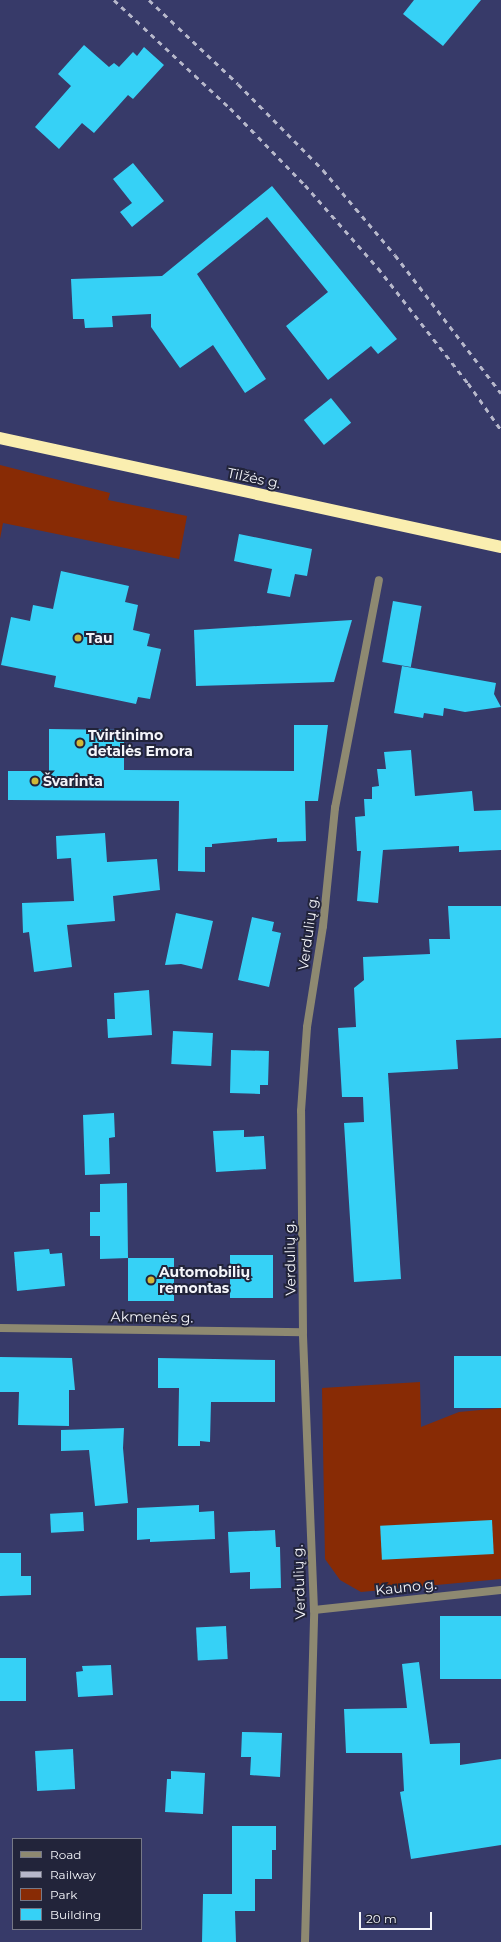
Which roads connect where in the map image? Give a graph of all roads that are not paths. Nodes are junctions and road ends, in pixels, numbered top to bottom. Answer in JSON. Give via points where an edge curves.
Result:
{"nodes":[{"id":1,"x":0,"y":438,"type":"edge"},
{"id":2,"x":501,"y":547,"type":"edge"},
{"id":3,"x":379,"y":580,"type":"dead end"},
{"id":4,"x":0,"y":1328,"type":"edge"},
{"id":5,"x":304,"y":1332,"type":"junction"},
{"id":6,"x":501,"y":1590,"type":"edge"},
{"id":7,"x":314,"y":1610,"type":"junction"},
{"id":8,"x":305,"y":1942,"type":"edge"}],
"edges":[{"from":1,"to":2,"type":"highway","name":"Tilžės g."},
{"from":3,"to":5,"type":"street","name":"Verdulių g.","via":[[336,808],[323,926],[307,1027],[301,1111]]},
{"from":4,"to":5,"type":"street","name":"Akmenės g."},
{"from":5,"to":7,"type":"street","name":"Verdulių g."},
{"from":6,"to":7,"type":"street","name":"Kauno g."},
{"from":7,"to":8,"type":"street","name":"Verdulių g."}]}
